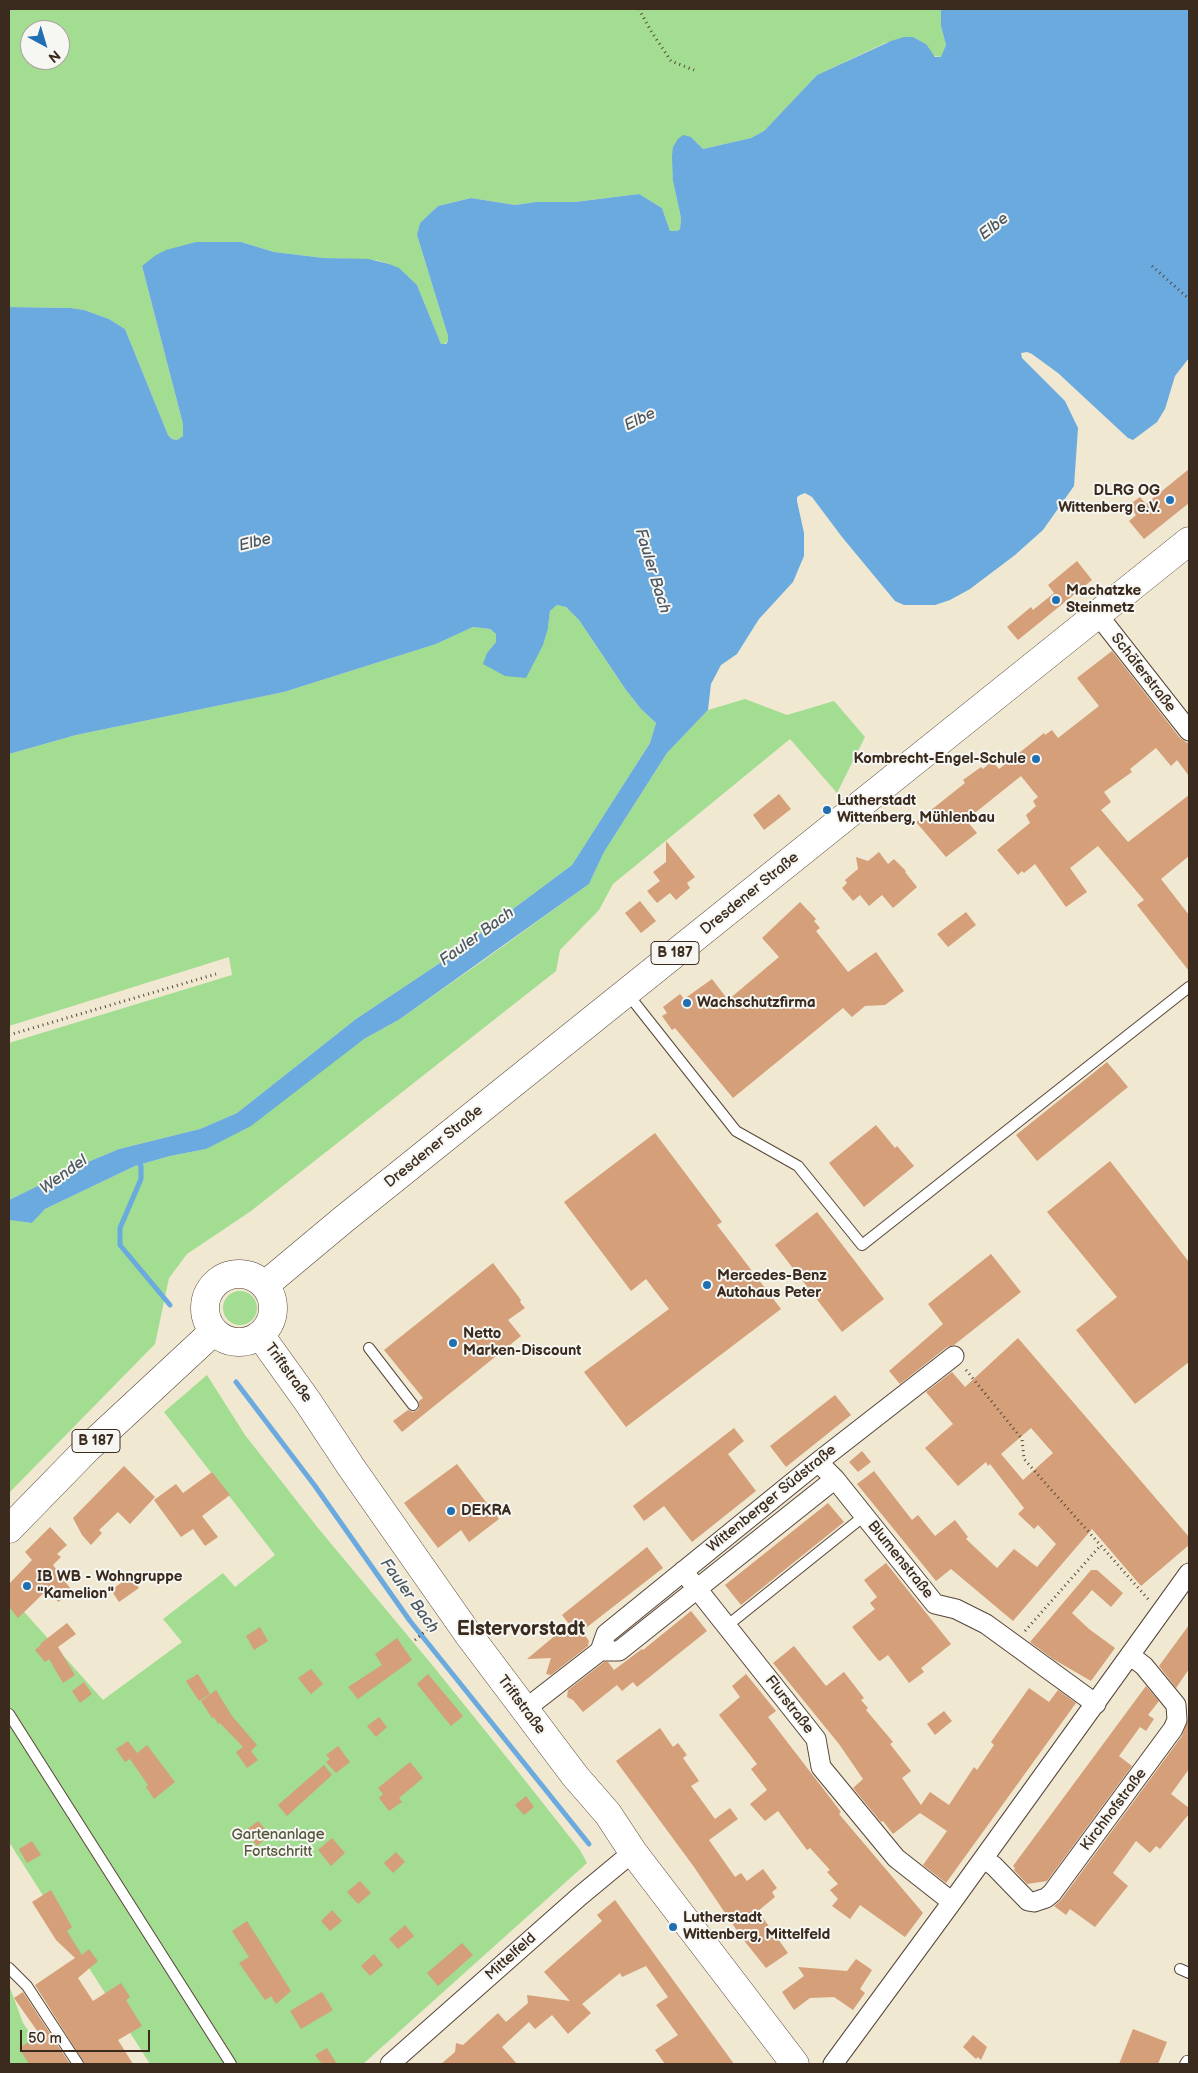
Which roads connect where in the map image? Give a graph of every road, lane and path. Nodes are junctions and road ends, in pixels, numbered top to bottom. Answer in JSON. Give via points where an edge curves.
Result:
{"nodes":[{"id":1,"x":639,"y":9,"type":"edge"},
{"id":2,"x":694,"y":70,"type":"dead end"},
{"id":3,"x":1152,"y":266,"type":"dead end"},
{"id":4,"x":1189,"y":299,"type":"edge"},
{"id":5,"x":1189,"y":541,"type":"edge"},
{"id":6,"x":1098,"y":615,"type":"junction"},
{"id":7,"x":1189,"y":731,"type":"edge"},
{"id":8,"x":216,"y":974,"type":"dead end"},
{"id":9,"x":1189,"y":987,"type":"edge"},
{"id":10,"x":627,"y":993,"type":"junction"},
{"id":11,"x":9,"y":1035,"type":"edge"},
{"id":12,"x":265,"y":1286,"type":"junction"},
{"id":13,"x":214,"y":1331,"type":"junction"},
{"id":14,"x":260,"y":1335,"type":"junction"},
{"id":15,"x":368,"y":1348,"type":"dead end"},
{"id":16,"x":954,"y":1356,"type":"joint"},
{"id":17,"x":413,"y":1406,"type":"dead end"},
{"id":18,"x":818,"y":1462,"type":"junction"},
{"id":19,"x":835,"y":1480,"type":"junction"},
{"id":20,"x":864,"y":1516,"type":"junction"},
{"id":21,"x":9,"y":1529,"type":"edge"},
{"id":22,"x":1101,"y":1545,"type":"junction"},
{"id":23,"x":683,"y":1570,"type":"junction"},
{"id":24,"x":1189,"y":1573,"type":"edge"},
{"id":25,"x":698,"y":1588,"type":"junction"},
{"id":26,"x":1163,"y":1612,"type":"junction"},
{"id":27,"x":728,"y":1625,"type":"junction"},
{"id":28,"x":428,"y":1629,"type":"dead end"},
{"id":29,"x":415,"y":1640,"type":"dead end"},
{"id":30,"x":1014,"y":1644,"type":"junction"},
{"id":31,"x":600,"y":1651,"type":"junction"},
{"id":32,"x":1131,"y":1656,"type":"junction"},
{"id":33,"x":1096,"y":1704,"type":"junction"},
{"id":34,"x":524,"y":1710,"type":"junction"},
{"id":35,"x":9,"y":1714,"type":"edge"},
{"id":36,"x":633,"y":1852,"type":"junction"},
{"id":37,"x":984,"y":1859,"type":"junction"},
{"id":38,"x":952,"y":1902,"type":"junction"},
{"id":39,"x":9,"y":1968,"type":"edge"},
{"id":40,"x":78,"y":2064,"type":"edge"},
{"id":41,"x":231,"y":2064,"type":"edge"},
{"id":42,"x":390,"y":2064,"type":"edge"},
{"id":43,"x":795,"y":2064,"type":"edge"},
{"id":44,"x":833,"y":2064,"type":"edge"}],
"edges":[{"from":1,"to":2,"type":"path","via":[[672,61]]},
{"from":3,"to":4,"type":"path"},
{"from":5,"to":6,"type":"main road","name":"Dresdener Straße","number":"B 187"},
{"from":6,"to":7,"type":"street","name":"Schäferstraße"},
{"from":6,"to":10,"type":"main road","name":"Dresdener Straße","number":"B 187"},
{"from":8,"to":11,"type":"path"},
{"from":9,"to":10,"type":"lane","via":[[862,1245],[798,1166],[736,1131]]},
{"from":10,"to":12,"type":"main road","name":"Dresdener Straße","number":"B 187"},
{"from":12,"to":13,"type":"main road","via":[[259,1279],[242,1273],[216,1282],[210,1289],[205,1306]]},
{"from":12,"to":14,"type":"main road","via":[[272,1298],[273,1311],[269,1324]]},
{"from":13,"to":14,"type":"main road","via":[[222,1338],[242,1342]]},
{"from":13,"to":21,"type":"main road","number":"B 187","via":[[96,1441]]},
{"from":14,"to":34,"type":"main road","name":"Triftstraße"},
{"from":15,"to":17,"type":"lane"},
{"from":16,"to":18,"type":"street","name":"Wittenberger Südstraße"},
{"from":16,"to":22,"type":"path","via":[[1022,1438],[1024,1459]]},
{"from":18,"to":19,"type":"street","name":"Blumenstraße"},
{"from":18,"to":23,"type":"street","name":"Wittenberger Südstraße"},
{"from":19,"to":20,"type":"street","name":"Blumenstraße"},
{"from":19,"to":25,"type":"street","name":"Wittenberger Südstraße"},
{"from":20,"to":27,"type":"lane"},
{"from":20,"to":30,"type":"street","name":"Blumenstraße","via":[[935,1604],[971,1616]]},
{"from":22,"to":26,"type":"path"},
{"from":22,"to":30,"type":"path"},
{"from":23,"to":25,"type":"street","name":"Flurstraße"},
{"from":23,"to":31,"type":"street","name":"Wittenberger Südstraße","via":[[606,1634]]},
{"from":24,"to":26,"type":"street"},
{"from":25,"to":27,"type":"street","name":"Flurstraße"},
{"from":25,"to":31,"type":"street","name":"Wittenberger Südstraße","via":[[619,1651]]},
{"from":26,"to":32,"type":"street"},
{"from":27,"to":38,"type":"street","name":"Flurstraße","via":[[816,1739],[821,1767],[896,1858]]},
{"from":28,"to":29,"type":"path"},
{"from":30,"to":33,"type":"street","name":"Blumenstraße"},
{"from":31,"to":34,"type":"street","name":"Wittenberger Südstraße"},
{"from":32,"to":33,"type":"street"},
{"from":32,"to":37,"type":"street","name":"Kirchhofstraße","via":[[1144,1666],[1176,1705],[1177,1720],[1173,1729],[1046,1898],[1039,1902],[1028,1901]]},
{"from":33,"to":37,"type":"street"},
{"from":34,"to":36,"type":"main road","name":"Triftstraße","via":[[603,1808]]},
{"from":35,"to":41,"type":"lane"},
{"from":36,"to":42,"type":"street","name":"Mittelfeld"},
{"from":36,"to":43,"type":"main road","name":"Triftstraße"},
{"from":37,"to":38,"type":"street"},
{"from":38,"to":44,"type":"street"},
{"from":39,"to":40,"type":"lane","via":[[26,1986]]}]}
